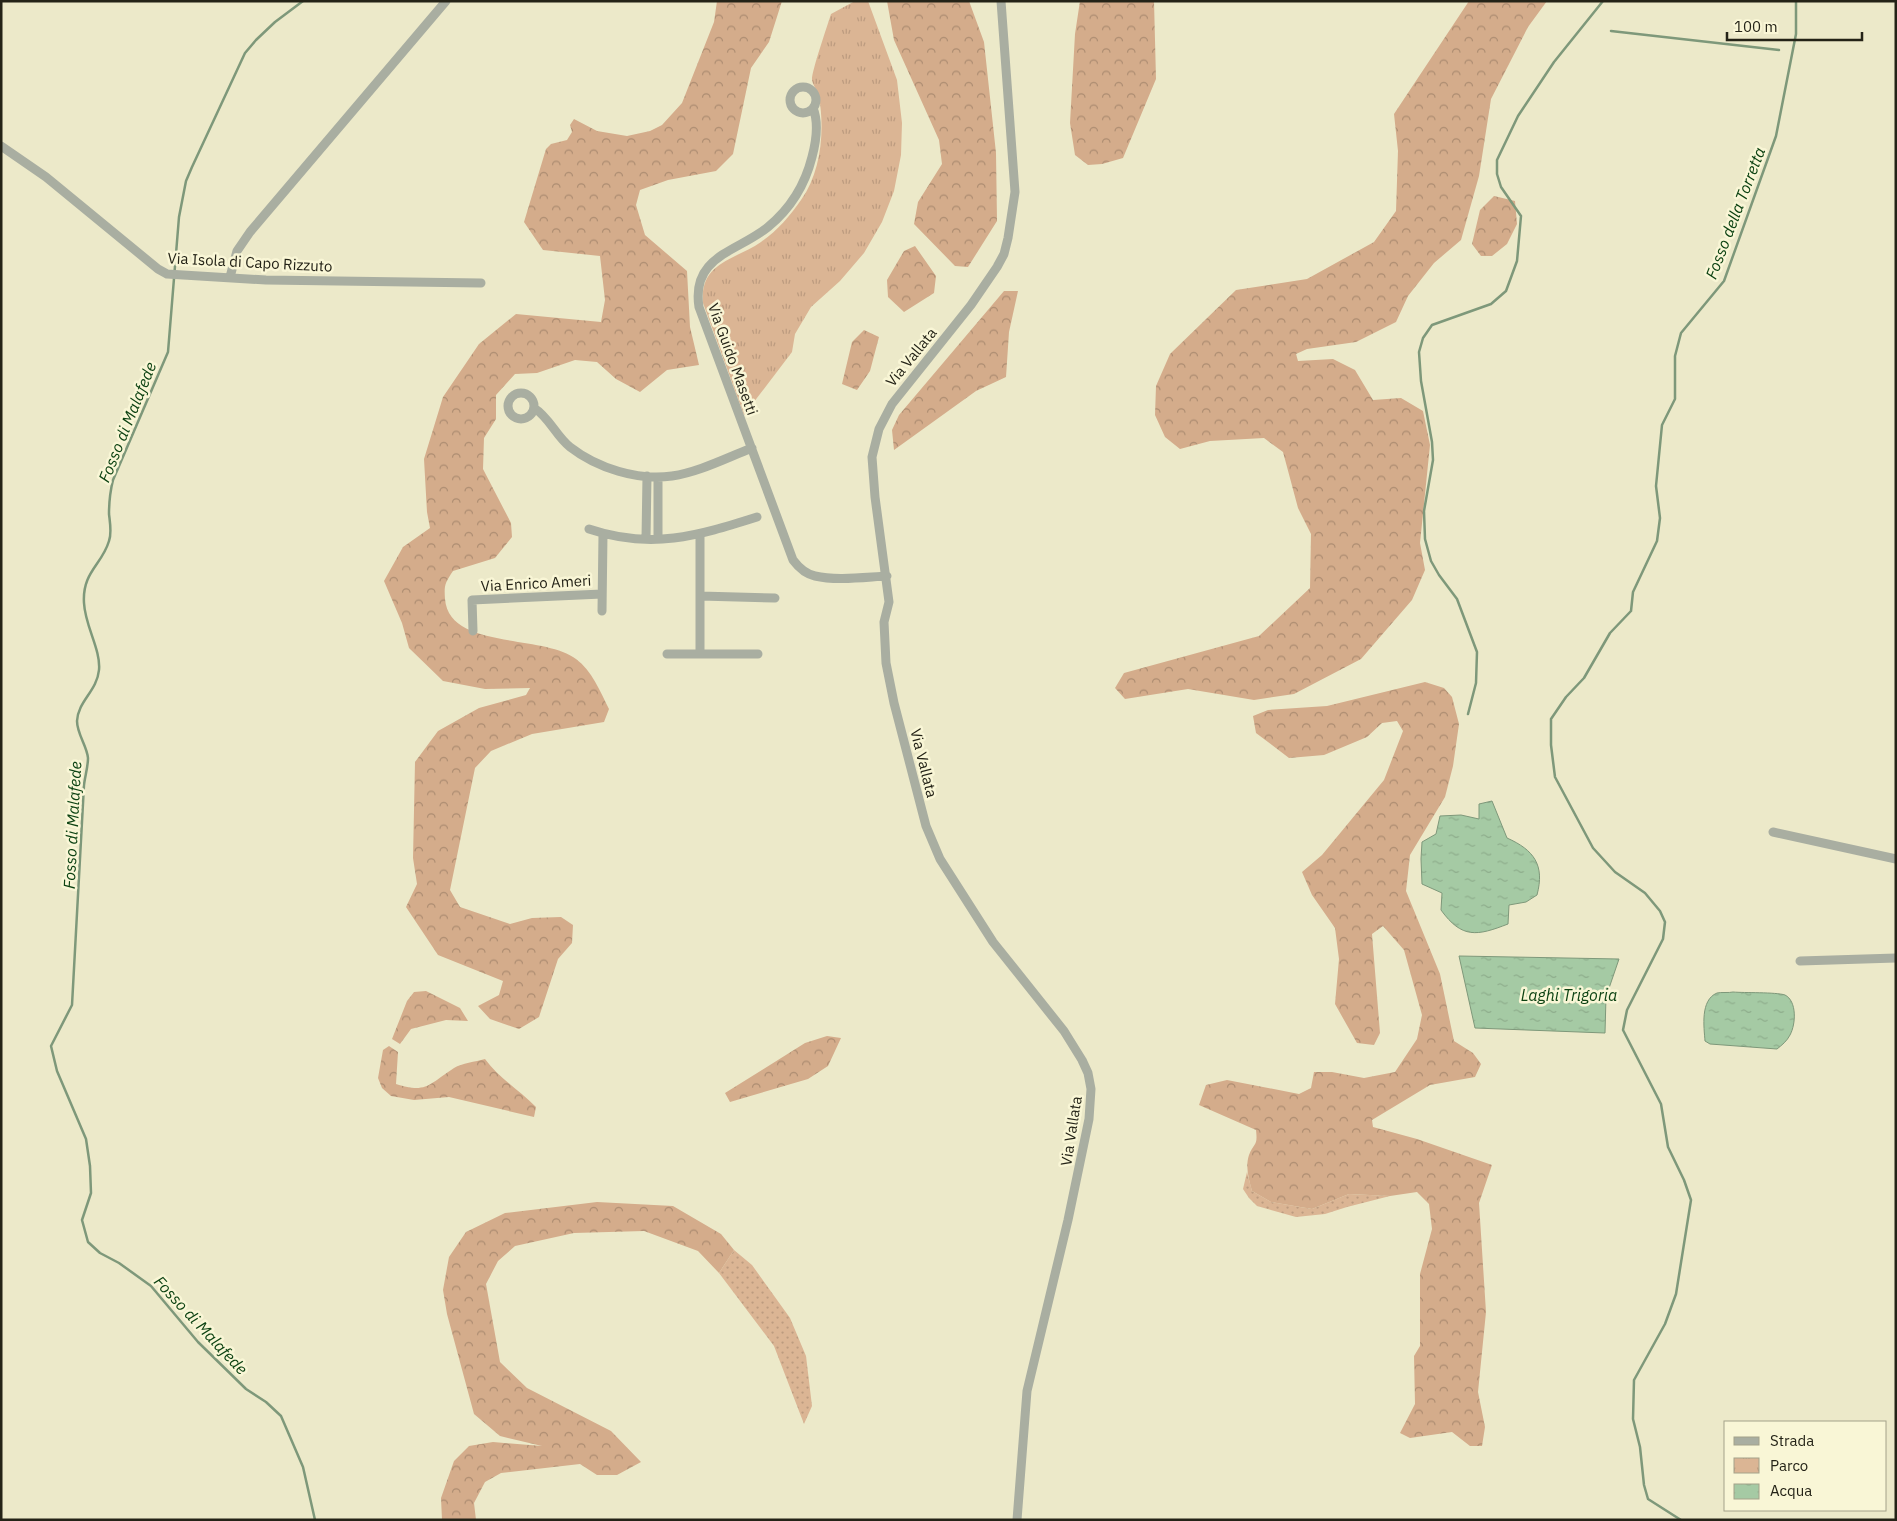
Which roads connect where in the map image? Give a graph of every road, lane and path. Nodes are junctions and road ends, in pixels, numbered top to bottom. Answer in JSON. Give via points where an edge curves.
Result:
{"nodes":[{"id":1,"x":446,"y":1,"type":"edge"},
{"id":2,"x":1001,"y":1,"type":"edge"},
{"id":3,"x":813,"y":108,"type":"dead end"},
{"id":4,"x":1,"y":146,"type":"edge"},
{"id":5,"x":230,"y":276,"type":"junction"},
{"id":6,"x":481,"y":283,"type":"dead end"},
{"id":7,"x":534,"y":408,"type":"dead end"},
{"id":8,"x":752,"y":448,"type":"junction"},
{"id":9,"x":647,"y":476,"type":"junction"},
{"id":10,"x":658,"y":477,"type":"junction"},
{"id":11,"x":757,"y":517,"type":"dead end"},
{"id":12,"x":589,"y":529,"type":"dead end"},
{"id":13,"x":603,"y":534,"type":"junction"},
{"id":14,"x":700,"y":535,"type":"junction"},
{"id":15,"x":646,"y":539,"type":"junction"},
{"id":16,"x":658,"y":539,"type":"junction"},
{"id":17,"x":887,"y":576,"type":"junction"},
{"id":18,"x":602,"y":594,"type":"junction"},
{"id":19,"x":700,"y":596,"type":"junction"},
{"id":20,"x":775,"y":598,"type":"dead end"},
{"id":21,"x":602,"y":610,"type":"dead end"},
{"id":22,"x":472,"y":631,"type":"dead end"},
{"id":23,"x":700,"y":653,"type":"junction"},
{"id":24,"x":667,"y":654,"type":"dead end"},
{"id":25,"x":758,"y":654,"type":"dead end"},
{"id":26,"x":1773,"y":832,"type":"dead end"},
{"id":27,"x":1896,"y":858,"type":"edge"},
{"id":28,"x":1896,"y":958,"type":"edge"},
{"id":29,"x":1800,"y":961,"type":"dead end"},
{"id":30,"x":1017,"y":1520,"type":"edge"}],
"edges":[{"from":1,"to":5,"type":"street","via":[[242,242]]},
{"from":2,"to":17,"type":"street","name":"Via Vallata","via":[[1015,192],[1008,238],[997,267],[892,404],[879,429],[872,457]]},
{"from":3,"to":8,"type":"street","name":"Via Guido Masetti","via":[[816,126],[813,154],[794,198],[768,227],[710,263],[698,287],[702,317]]},
{"from":4,"to":5,"type":"street","name":"Via Isola di Capo Rizzuto","via":[[46,177],[158,269],[169,274]]},
{"from":5,"to":6,"type":"street","name":"Via Isola di Capo Rizzuto","via":[[266,280]]},
{"from":7,"to":9,"type":"street","via":[[578,453],[612,468]]},
{"from":8,"to":10,"type":"street","via":[[684,473]]},
{"from":8,"to":17,"type":"street","name":"Via Guido Masetti","via":[[793,560],[799,567],[806,573],[822,577]]},
{"from":9,"to":10,"type":"street"},
{"from":9,"to":15,"type":"street"},
{"from":10,"to":16,"type":"street"},
{"from":11,"to":14,"type":"street"},
{"from":12,"to":13,"type":"street"},
{"from":13,"to":15,"type":"street"},
{"from":13,"to":18,"type":"street"},
{"from":14,"to":16,"type":"street"},
{"from":14,"to":19,"type":"street"},
{"from":15,"to":16,"type":"street"},
{"from":17,"to":30,"type":"street","name":"Via Vallata","via":[[886,662],[929,834],[944,866],[994,942],[1064,1031],[1082,1060],[1091,1089],[1086,1137],[1027,1391]]},
{"from":18,"to":21,"type":"street"},
{"from":18,"to":22,"type":"street","name":"Via Enrico Ameri","via":[[472,600]]},
{"from":19,"to":20,"type":"street"},
{"from":19,"to":23,"type":"street"},
{"from":23,"to":24,"type":"street"},
{"from":23,"to":25,"type":"street"},
{"from":26,"to":27,"type":"street"},
{"from":28,"to":29,"type":"street"}]}
